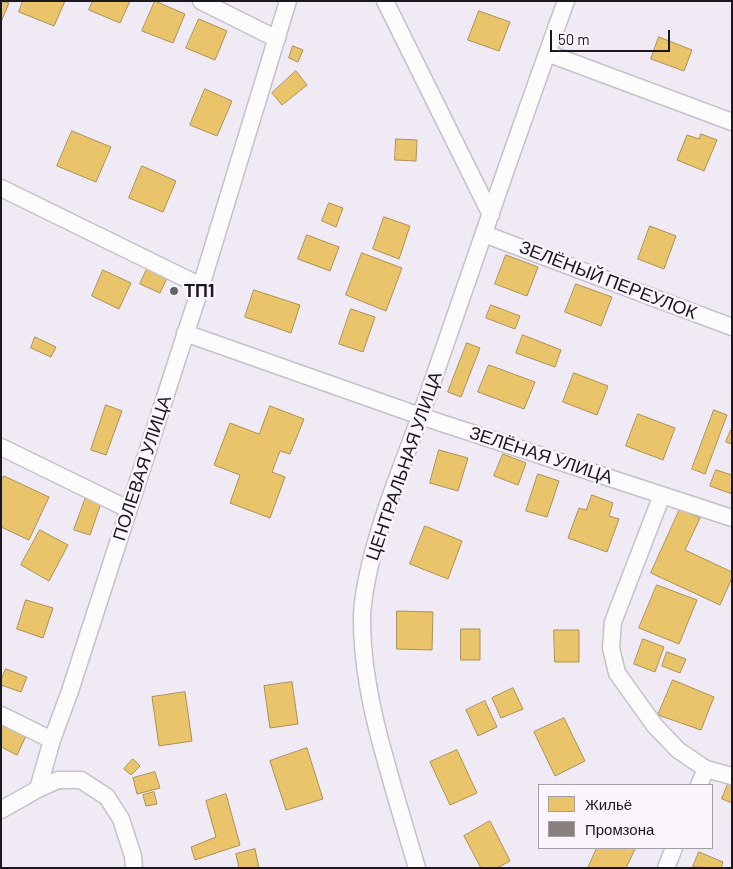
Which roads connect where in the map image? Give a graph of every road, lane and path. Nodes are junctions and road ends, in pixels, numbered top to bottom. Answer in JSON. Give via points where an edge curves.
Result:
{"nodes":[{"id":1,"x":201,"y":1,"type":"edge"},
{"id":2,"x":288,"y":1,"type":"edge"},
{"id":3,"x":385,"y":1,"type":"edge"},
{"id":4,"x":566,"y":1,"type":"edge"},
{"id":5,"x":277,"y":39,"type":"junction"},
{"id":6,"x":547,"y":54,"type":"junction"},
{"id":7,"x":732,"y":122,"type":"edge"},
{"id":8,"x":1,"y":188,"type":"edge"},
{"id":9,"x":491,"y":215,"type":"junction"},
{"id":10,"x":484,"y":234,"type":"junction"},
{"id":11,"x":200,"y":286,"type":"junction"},
{"id":12,"x":732,"y":327,"type":"edge"},
{"id":13,"x":185,"y":334,"type":"junction"},
{"id":14,"x":420,"y":416,"type":"junction"},
{"id":15,"x":1,"y":447,"type":"edge"},
{"id":16,"x":662,"y":495,"type":"junction"},
{"id":17,"x":128,"y":509,"type":"junction"},
{"id":18,"x":732,"y":518,"type":"edge"},
{"id":19,"x":1,"y":715,"type":"edge"},
{"id":20,"x":52,"y":740,"type":"junction"},
{"id":21,"x":706,"y":769,"type":"junction"},
{"id":22,"x":732,"y":776,"type":"edge"},
{"id":23,"x":699,"y":784,"type":"edge"},
{"id":24,"x":38,"y":788,"type":"junction"},
{"id":25,"x":1,"y":810,"type":"edge"},
{"id":26,"x":674,"y":849,"type":"edge"},
{"id":27,"x":134,"y":868,"type":"edge"},
{"id":28,"x":417,"y":868,"type":"edge"},
{"id":29,"x":666,"y":868,"type":"edge"}],
"edges":[{"from":1,"to":5,"type":"street"},
{"from":2,"to":5,"type":"street","name":"ПОЛЕВАЯ УЛИЦА"},
{"from":3,"to":9,"type":"street"},
{"from":4,"to":6,"type":"street","name":"ЦЕНТРАЛЬНАЯ УЛИЦА"},
{"from":5,"to":11,"type":"street","name":"ПОЛЕВАЯ УЛИЦА"},
{"from":6,"to":7,"type":"street"},
{"from":6,"to":9,"type":"street","name":"ЦЕНТРАЛЬНАЯ УЛИЦА"},
{"from":8,"to":11,"type":"street"},
{"from":9,"to":10,"type":"street","name":"ЦЕНТРАЛЬНАЯ УЛИЦА"},
{"from":10,"to":12,"type":"street","name":"ЗЕЛЁНЫЙ ПЕРЕУЛОК"},
{"from":10,"to":14,"type":"street","name":"ЦЕНТРАЛЬНАЯ УЛИЦА"},
{"from":11,"to":13,"type":"street","name":"ПОЛЕВАЯ УЛИЦА"},
{"from":13,"to":14,"type":"street","name":"ЗЕЛЁНАЯ УЛИЦА"},
{"from":13,"to":17,"type":"street","name":"ПОЛЕВАЯ УЛИЦА"},
{"from":14,"to":16,"type":"street","name":"ЗЕЛЁНАЯ УЛИЦА"},
{"from":14,"to":28,"type":"street","name":"ЦЕНТРАЛЬНАЯ УЛИЦА","via":[[383,516],[366,584],[362,617],[368,691]]},
{"from":15,"to":17,"type":"street"},
{"from":16,"to":18,"type":"street","name":"ЗЕЛЁНАЯ УЛИЦА"},
{"from":16,"to":21,"type":"street","via":[[613,622],[611,648],[617,673],[655,726],[678,750]]},
{"from":17,"to":20,"type":"street","name":"ПОЛЕВАЯ УЛИЦА"},
{"from":19,"to":20,"type":"street"},
{"from":20,"to":24,"type":"street","name":"ПОЛЕВАЯ УЛИЦА"},
{"from":21,"to":22,"type":"street"},
{"from":21,"to":23,"type":"street"},
{"from":24,"to":25,"type":"street"},
{"from":24,"to":27,"type":"street","via":[[58,780],[81,780],[106,797],[121,819]]},
{"from":26,"to":29,"type":"street"}]}
